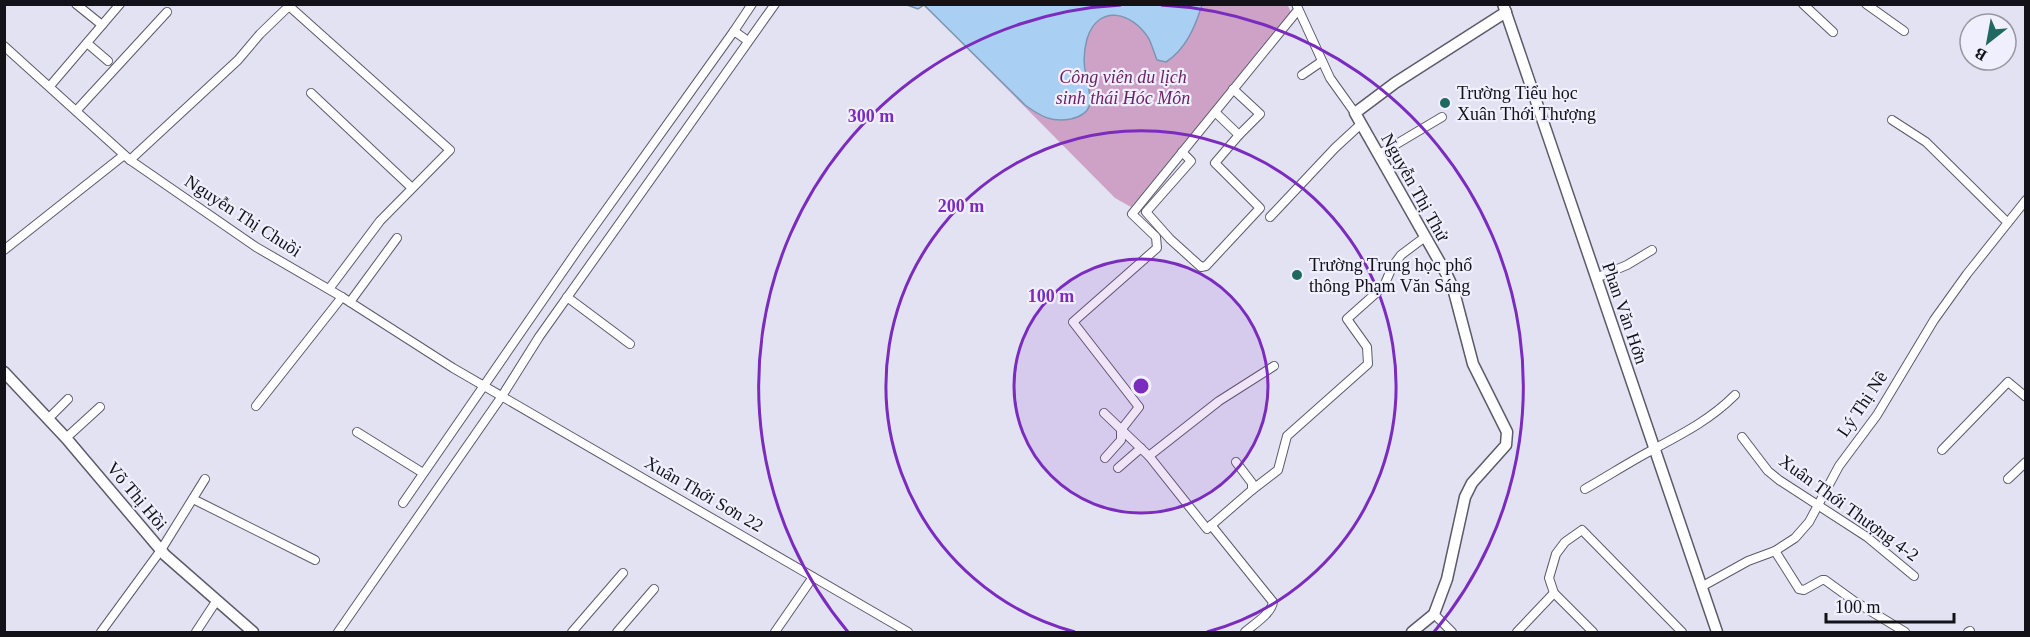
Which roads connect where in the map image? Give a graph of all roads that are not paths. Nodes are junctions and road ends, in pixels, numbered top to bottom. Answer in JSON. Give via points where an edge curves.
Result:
{"nodes":[{"id":1,"x":76,"y":4,"type":"edge"},
{"id":2,"x":120,"y":4,"type":"edge"},
{"id":3,"x":752,"y":4,"type":"edge"},
{"id":4,"x":775,"y":4,"type":"edge"},
{"id":5,"x":1803,"y":4,"type":"edge"},
{"id":6,"x":1866,"y":4,"type":"edge"},
{"id":7,"x":289,"y":5,"type":"edge"},
{"id":8,"x":1297,"y":7,"type":"edge"},
{"id":9,"x":1505,"y":8,"type":"edge"},
{"id":10,"x":167,"y":12,"type":"dead end"},
{"id":11,"x":102,"y":25,"type":"junction"},
{"id":12,"x":734,"y":31,"type":"junction"},
{"id":13,"x":1904,"y":31,"type":"dead end"},
{"id":14,"x":1833,"y":32,"type":"dead end"},
{"id":15,"x":748,"y":41,"type":"junction"},
{"id":16,"x":87,"y":43,"type":"junction"},
{"id":17,"x":4,"y":46,"type":"edge"},
{"id":18,"x":108,"y":61,"type":"dead end"},
{"id":19,"x":1322,"y":62,"type":"junction"},
{"id":20,"x":1302,"y":75,"type":"dead end"},
{"id":21,"x":50,"y":86,"type":"junction"},
{"id":22,"x":1233,"y":89,"type":"junction"},
{"id":23,"x":311,"y":93,"type":"dead end"},
{"id":24,"x":76,"y":111,"type":"junction"},
{"id":25,"x":1215,"y":112,"type":"junction"},
{"id":26,"x":1355,"y":113,"type":"junction"},
{"id":27,"x":1442,"y":117,"type":"dead end"},
{"id":28,"x":1892,"y":120,"type":"dead end"},
{"id":29,"x":1361,"y":124,"type":"junction"},
{"id":30,"x":1239,"y":135,"type":"junction"},
{"id":31,"x":1182,"y":152,"type":"junction"},
{"id":32,"x":1378,"y":155,"type":"junction"},
{"id":33,"x":127,"y":158,"type":"junction"},
{"id":34,"x":412,"y":188,"type":"junction"},
{"id":35,"x":2024,"y":204,"type":"edge"},
{"id":36,"x":1270,"y":217,"type":"dead end"},
{"id":37,"x":2007,"y":222,"type":"junction"},
{"id":38,"x":1425,"y":237,"type":"junction"},
{"id":39,"x":397,"y":238,"type":"dead end"},
{"id":40,"x":4,"y":250,"type":"edge"},
{"id":41,"x":1652,"y":250,"type":"dead end"},
{"id":42,"x":1596,"y":278,"type":"junction"},
{"id":43,"x":329,"y":289,"type":"junction"},
{"id":44,"x":567,"y":297,"type":"junction"},
{"id":45,"x":346,"y":299,"type":"junction"},
{"id":46,"x":630,"y":344,"type":"dead end"},
{"id":47,"x":1274,"y":366,"type":"dead end"},
{"id":48,"x":4,"y":372,"type":"edge"},
{"id":49,"x":483,"y":385,"type":"junction"},
{"id":50,"x":1735,"y":395,"type":"dead end"},
{"id":51,"x":502,"y":396,"type":"junction"},
{"id":52,"x":2025,"y":397,"type":"edge"},
{"id":53,"x":68,"y":399,"type":"dead end"},
{"id":54,"x":256,"y":406,"type":"dead end"},
{"id":55,"x":100,"y":407,"type":"dead end"},
{"id":56,"x":1104,"y":413,"type":"dead end"},
{"id":57,"x":48,"y":418,"type":"junction"},
{"id":58,"x":1121,"y":429,"type":"junction"},
{"id":59,"x":357,"y":432,"type":"dead end"},
{"id":60,"x":1742,"y":437,"type":"dead end"},
{"id":61,"x":66,"y":438,"type":"junction"},
{"id":62,"x":1141,"y":448,"type":"junction"},
{"id":63,"x":1654,"y":449,"type":"junction"},
{"id":64,"x":1942,"y":450,"type":"dead end"},
{"id":65,"x":1149,"y":456,"type":"junction"},
{"id":66,"x":1105,"y":458,"type":"dead end"},
{"id":67,"x":1236,"y":462,"type":"dead end"},
{"id":68,"x":2025,"y":462,"type":"edge"},
{"id":69,"x":1118,"y":468,"type":"dead end"},
{"id":70,"x":423,"y":473,"type":"junction"},
{"id":71,"x":205,"y":479,"type":"dead end"},
{"id":72,"x":2008,"y":479,"type":"dead end"},
{"id":73,"x":1585,"y":489,"type":"dead end"},
{"id":74,"x":1252,"y":490,"type":"junction"},
{"id":75,"x":193,"y":499,"type":"junction"},
{"id":76,"x":402,"y":503,"type":"dead end"},
{"id":77,"x":1819,"y":506,"type":"junction"},
{"id":78,"x":1211,"y":525,"type":"junction"},
{"id":79,"x":161,"y":550,"type":"junction"},
{"id":80,"x":1775,"y":550,"type":"junction"},
{"id":81,"x":315,"y":560,"type":"dead end"},
{"id":82,"x":623,"y":573,"type":"dead end"},
{"id":83,"x":1914,"y":576,"type":"dead end"},
{"id":84,"x":813,"y":577,"type":"junction"},
{"id":85,"x":1701,"y":586,"type":"junction"},
{"id":86,"x":654,"y":589,"type":"dead end"},
{"id":87,"x":1554,"y":592,"type":"junction"},
{"id":88,"x":217,"y":600,"type":"junction"},
{"id":89,"x":1434,"y":614,"type":"junction"},
{"id":90,"x":101,"y":633,"type":"edge"},
{"id":91,"x":196,"y":633,"type":"edge"},
{"id":92,"x":253,"y":633,"type":"edge"},
{"id":93,"x":338,"y":633,"type":"edge"},
{"id":94,"x":572,"y":633,"type":"edge"},
{"id":95,"x":617,"y":633,"type":"edge"},
{"id":96,"x":775,"y":633,"type":"edge"},
{"id":97,"x":908,"y":633,"type":"edge"},
{"id":98,"x":1245,"y":633,"type":"edge"},
{"id":99,"x":1412,"y":633,"type":"edge"},
{"id":100,"x":1452,"y":633,"type":"edge"},
{"id":101,"x":1517,"y":633,"type":"edge"},
{"id":102,"x":1593,"y":633,"type":"edge"},
{"id":103,"x":1682,"y":633,"type":"edge"},
{"id":104,"x":1717,"y":633,"type":"edge"},
{"id":105,"x":1905,"y":633,"type":"edge"}],
"edges":[{"from":1,"to":11,"type":"street"},
{"from":2,"to":11,"type":"street"},
{"from":3,"to":12,"type":"street"},
{"from":4,"to":15,"type":"street"},
{"from":5,"to":14,"type":"street"},
{"from":6,"to":13,"type":"street"},
{"from":7,"to":33,"type":"street","via":[[238,60]]},
{"from":7,"to":34,"type":"street","via":[[450,150]]},
{"from":8,"to":19,"type":"street"},
{"from":8,"to":22,"type":"street"},
{"from":9,"to":26,"type":"street"},
{"from":9,"to":42,"type":"street","name":"Phan Văn Hớn"},
{"from":10,"to":24,"type":"street"},
{"from":11,"to":16,"type":"street"},
{"from":12,"to":15,"type":"street"},
{"from":12,"to":49,"type":"street"},
{"from":15,"to":44,"type":"street"},
{"from":16,"to":18,"type":"street"},
{"from":16,"to":21,"type":"street"},
{"from":17,"to":21,"type":"street","name":"Nguyễn Thị Chuồi"},
{"from":19,"to":20,"type":"street"},
{"from":19,"to":26,"type":"street"},
{"from":21,"to":24,"type":"street","name":"Nguyễn Thị Chuồi"},
{"from":22,"to":25,"type":"street"},
{"from":22,"to":30,"type":"street","via":[[1260,114]]},
{"from":23,"to":34,"type":"street"},
{"from":24,"to":33,"type":"street","name":"Nguyễn Thị Chuồi"},
{"from":25,"to":30,"type":"street"},
{"from":25,"to":31,"type":"street"},
{"from":26,"to":29,"type":"street","name":"Nguyễn Thị Thử"},
{"from":27,"to":32,"type":"street"},
{"from":28,"to":37,"type":"street","via":[[1926,142]]},
{"from":29,"to":32,"type":"street","name":"Nguyễn Thị Thử"},
{"from":29,"to":36,"type":"street"},
{"from":30,"to":31,"type":"street","via":[[1215,163],[1260,208],[1202,267],[1146,212],[1191,161]]},
{"from":31,"to":58,"type":"street","via":[[1132,214],[1156,237],[1157,248],[1073,322],[1139,407]]},
{"from":32,"to":38,"type":"street","name":"Nguyễn Thị Thử"},
{"from":33,"to":40,"type":"street"},
{"from":33,"to":43,"type":"street","name":"Nguyễn Thị Chuồi","via":[[256,247]]},
{"from":34,"to":43,"type":"street","via":[[380,221]]},
{"from":35,"to":37,"type":"street","name":"Lý Thị Nê"},
{"from":37,"to":77,"type":"street","name":"Lý Thị Nê","via":[[1934,320],[1877,415],[1839,466]]},
{"from":38,"to":74,"type":"street","via":[[1401,255],[1384,286],[1347,319],[1367,347],[1368,364],[1287,436],[1278,470]]},
{"from":38,"to":89,"type":"street","name":"Nguyễn Thị Thử","via":[[1453,288],[1473,364],[1503,421],[1507,437],[1506,445],[1465,497],[1447,579]]},
{"from":39,"to":45,"type":"street"},
{"from":41,"to":42,"type":"street"},
{"from":42,"to":63,"type":"street","name":"Phan Văn Hớn"},
{"from":43,"to":45,"type":"street","name":"Nguyễn Thị Chuồi"},
{"from":44,"to":46,"type":"street"},
{"from":44,"to":51,"type":"street"},
{"from":45,"to":49,"type":"street","name":"Nguyễn Thị Chuồi"},
{"from":45,"to":54,"type":"street"},
{"from":47,"to":65,"type":"street","via":[[1219,401]]},
{"from":48,"to":57,"type":"street","name":"Võ Thị Hồi"},
{"from":49,"to":51,"type":"street","name":"Xuân Thới Sơn 22"},
{"from":49,"to":70,"type":"street"},
{"from":50,"to":63,"type":"street","via":[[1696,427]]},
{"from":51,"to":84,"type":"street","name":"Xuân Thới Sơn 22"},
{"from":51,"to":93,"type":"street"},
{"from":52,"to":64,"type":"street","via":[[2008,382]]},
{"from":53,"to":57,"type":"street"},
{"from":55,"to":61,"type":"street"},
{"from":56,"to":58,"type":"street"},
{"from":57,"to":61,"type":"street","name":"Võ Thị Hồi"},
{"from":58,"to":62,"type":"street"},
{"from":58,"to":66,"type":"street","via":[[1121,440]]},
{"from":59,"to":70,"type":"street"},
{"from":60,"to":77,"type":"street","name":"Xuân Thới Thượng 4-2","via":[[1768,471]]},
{"from":61,"to":79,"type":"street","name":"Võ Thị Hồi"},
{"from":62,"to":65,"type":"street"},
{"from":62,"to":69,"type":"street"},
{"from":63,"to":73,"type":"street"},
{"from":63,"to":85,"type":"street","name":"Phan Văn Hớn"},
{"from":65,"to":78,"type":"street","via":[[1207,529]]},
{"from":67,"to":74,"type":"street","via":[[1252,483]]},
{"from":68,"to":72,"type":"street"},
{"from":70,"to":76,"type":"street"},
{"from":71,"to":75,"type":"street"},
{"from":74,"to":78,"type":"street"},
{"from":75,"to":79,"type":"street"},
{"from":75,"to":81,"type":"street"},
{"from":77,"to":80,"type":"street","name":"Lý Thị Nê","via":[[1795,538]]},
{"from":77,"to":83,"type":"street","name":"Xuân Thới Thượng 4-2","via":[[1867,537]]},
{"from":78,"to":98,"type":"street","via":[[1274,602]]},
{"from":79,"to":88,"type":"street","name":"Võ Thị Hồi"},
{"from":79,"to":90,"type":"street"},
{"from":80,"to":85,"type":"street","name":"Lý Thị Nê"},
{"from":80,"to":105,"type":"street","via":[[1799,589],[1825,580]]},
{"from":82,"to":94,"type":"street"},
{"from":84,"to":96,"type":"street"},
{"from":84,"to":97,"type":"street","name":"Xuân Thới Sơn 22"},
{"from":85,"to":104,"type":"street","name":"Phan Văn Hớn"},
{"from":86,"to":95,"type":"street"},
{"from":87,"to":101,"type":"street"},
{"from":87,"to":102,"type":"street"},
{"from":87,"to":103,"type":"street","via":[[1549,578],[1556,554],[1582,530]]},
{"from":88,"to":91,"type":"street"},
{"from":88,"to":92,"type":"street","name":"Võ Thị Hồi"},
{"from":89,"to":99,"type":"street","name":"Nguyễn Thị Thử"},
{"from":89,"to":100,"type":"street"}]}
